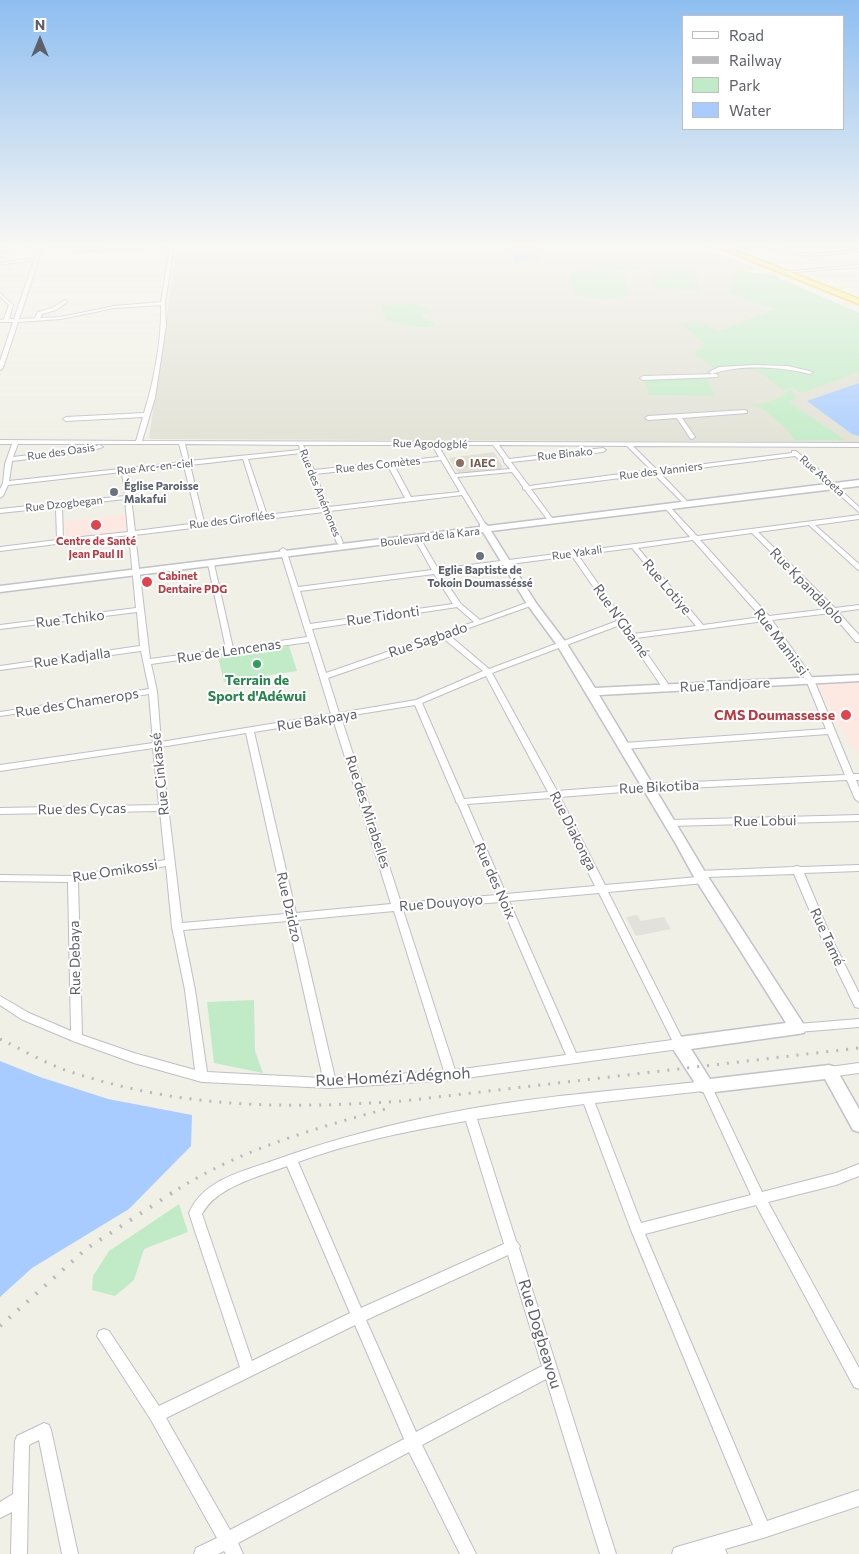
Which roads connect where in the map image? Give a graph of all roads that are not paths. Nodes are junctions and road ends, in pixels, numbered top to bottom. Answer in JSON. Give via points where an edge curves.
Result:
{"nodes":[{"id":1,"x":37,"y":319,"type":"joint"},
{"id":2,"x":42,"y":319,"type":"edge"},
{"id":3,"x":163,"y":319,"type":"edge"},
{"id":4,"x":0,"y":320,"type":"edge"},
{"id":5,"x":6,"y":320,"type":"joint"},
{"id":6,"x":17,"y":320,"type":"junction"},
{"id":7,"x":0,"y":368,"type":"edge"},
{"id":8,"x":810,"y":372,"type":"dead end"},
{"id":9,"x":643,"y":378,"type":"dead end"},
{"id":10,"x":745,"y":412,"type":"dead end"},
{"id":11,"x":146,"y":415,"type":"junction"},
{"id":12,"x":678,"y":416,"type":"junction"},
{"id":13,"x":648,"y":418,"type":"dead end"},
{"id":14,"x":66,"y":419,"type":"dead end"},
{"id":15,"x":692,"y":437,"type":"dead end"},
{"id":16,"x":0,"y":442,"type":"edge"},
{"id":17,"x":15,"y":443,"type":"junction"},
{"id":18,"x":138,"y":443,"type":"junction"},
{"id":19,"x":182,"y":443,"type":"junction"},
{"id":20,"x":300,"y":443,"type":"junction"},
{"id":21,"x":111,"y":444,"type":"junction"},
{"id":22,"x":434,"y":444,"type":"junction"},
{"id":23,"x":626,"y":444,"type":"junction"},
{"id":24,"x":496,"y":445,"type":"junction"},
{"id":25,"x":783,"y":445,"type":"junction"},
{"id":26,"x":859,"y":445,"type":"edge"},
{"id":27,"x":303,"y":451,"type":"junction"},
{"id":28,"x":796,"y":454,"type":"junction"},
{"id":29,"x":245,"y":458,"type":"junction"},
{"id":30,"x":442,"y":458,"type":"junction"},
{"id":31,"x":506,"y":460,"type":"junction"},
{"id":32,"x":9,"y":461,"type":"junction"},
{"id":33,"x":390,"y":463,"type":"junction"},
{"id":34,"x":0,"y":464,"type":"edge"},
{"id":35,"x":187,"y":464,"type":"junction"},
{"id":36,"x":125,"y":470,"type":"junction"},
{"id":37,"x":513,"y":470,"type":"junction"},
{"id":38,"x":653,"y":471,"type":"junction"},
{"id":39,"x":313,"y":472,"type":"junction"},
{"id":40,"x":454,"y":476,"type":"junction"},
{"id":41,"x":859,"y":479,"type":"edge"},
{"id":42,"x":6,"y":483,"type":"junction"},
{"id":43,"x":859,"y":483,"type":"edge"},
{"id":44,"x":832,"y":485,"type":"junction"},
{"id":45,"x":525,"y":488,"type":"junction"},
{"id":46,"x":464,"y":493,"type":"junction"},
{"id":47,"x":0,"y":496,"type":"edge"},
{"id":48,"x":128,"y":497,"type":"junction"},
{"id":49,"x":409,"y":499,"type":"junction"},
{"id":50,"x":683,"y":500,"type":"junction"},
{"id":51,"x":59,"y":505,"type":"junction"},
{"id":52,"x":327,"y":509,"type":"junction"},
{"id":53,"x":668,"y":509,"type":"junction"},
{"id":54,"x":859,"y":510,"type":"edge"},
{"id":55,"x":0,"y":511,"type":"edge"},
{"id":56,"x":264,"y":516,"type":"junction"},
{"id":57,"x":548,"y":517,"type":"junction"},
{"id":58,"x":859,"y":517,"type":"edge"},
{"id":59,"x":201,"y":524,"type":"junction"},
{"id":60,"x":812,"y":524,"type":"junction"},
{"id":61,"x":485,"y":528,"type":"junction"},
{"id":62,"x":132,"y":532,"type":"junction"},
{"id":63,"x":754,"y":532,"type":"junction"},
{"id":64,"x":417,"y":538,"type":"junction"},
{"id":65,"x":695,"y":538,"type":"junction"},
{"id":66,"x":60,"y":541,"type":"junction"},
{"id":67,"x":340,"y":543,"type":"junction"},
{"id":68,"x":632,"y":546,"type":"junction"},
{"id":69,"x":0,"y":549,"type":"edge"},
{"id":70,"x":284,"y":552,"type":"junction"},
{"id":71,"x":574,"y":554,"type":"junction"},
{"id":72,"x":508,"y":563,"type":"junction"},
{"id":73,"x":211,"y":564,"type":"junction"},
{"id":74,"x":859,"y":568,"type":"edge"},
{"id":75,"x":136,"y":569,"type":"junction"},
{"id":76,"x":436,"y":572,"type":"junction"},
{"id":77,"x":0,"y":585,"type":"edge"},
{"id":78,"x":0,"y":589,"type":"edge"},
{"id":79,"x":295,"y":590,"type":"junction"},
{"id":80,"x":532,"y":604,"type":"junction"},
{"id":81,"x":458,"y":605,"type":"junction"},
{"id":82,"x":859,"y":607,"type":"edge"},
{"id":83,"x":139,"y":610,"type":"junction"},
{"id":84,"x":833,"y":610,"type":"junction"},
{"id":85,"x":767,"y":619,"type":"junction"},
{"id":86,"x":479,"y":622,"type":"junction"},
{"id":87,"x":621,"y":622,"type":"junction"},
{"id":88,"x":0,"y":627,"type":"edge"},
{"id":89,"x":308,"y":627,"type":"junction"},
{"id":90,"x":701,"y":627,"type":"junction"},
{"id":91,"x":444,"y":636,"type":"junction"},
{"id":92,"x":632,"y":636,"type":"junction"},
{"id":93,"x":311,"y":639,"type":"junction"},
{"id":94,"x":859,"y":640,"type":"edge"},
{"id":95,"x":562,"y":644,"type":"junction"},
{"id":96,"x":144,"y":648,"type":"junction"},
{"id":97,"x":230,"y":651,"type":"junction"},
{"id":98,"x":147,"y":662,"type":"junction"},
{"id":99,"x":0,"y":668,"type":"edge"},
{"id":100,"x":488,"y":672,"type":"junction"},
{"id":101,"x":323,"y":677,"type":"junction"},
{"id":102,"x":859,"y":678,"type":"edge"},
{"id":103,"x":810,"y":680,"type":"junction"},
{"id":104,"x":667,"y":688,"type":"junction"},
{"id":105,"x":153,"y":691,"type":"junction"},
{"id":106,"x":591,"y":692,"type":"junction"},
{"id":107,"x":418,"y":702,"type":"junction"},
{"id":108,"x":0,"y":714,"type":"edge"},
{"id":109,"x":336,"y":717,"type":"junction"},
{"id":110,"x":250,"y":731,"type":"junction"},
{"id":111,"x":831,"y":731,"type":"junction"},
{"id":112,"x":157,"y":745,"type":"junction"},
{"id":113,"x":624,"y":746,"type":"junction"},
{"id":114,"x":0,"y":768,"type":"edge"},
{"id":115,"x":855,"y":778,"type":"edge"},
{"id":116,"x":648,"y":787,"type":"junction"},
{"id":117,"x":554,"y":794,"type":"junction"},
{"id":118,"x":859,"y":799,"type":"edge"},
{"id":119,"x":460,"y":802,"type":"junction"},
{"id":120,"x":164,"y":808,"type":"junction"},
{"id":121,"x":0,"y":811,"type":"edge"},
{"id":122,"x":859,"y":818,"type":"edge"},
{"id":123,"x":670,"y":823,"type":"junction"},
{"id":124,"x":170,"y":862,"type":"junction"},
{"id":125,"x":859,"y":868,"type":"edge"},
{"id":126,"x":797,"y":869,"type":"junction"},
{"id":127,"x":701,"y":877,"type":"junction"},
{"id":128,"x":0,"y":878,"type":"edge"},
{"id":129,"x":73,"y":878,"type":"junction"},
{"id":130,"x":601,"y":888,"type":"junction"},
{"id":131,"x":502,"y":898,"type":"junction"},
{"id":132,"x":398,"y":907,"type":"junction"},
{"id":133,"x":292,"y":918,"type":"junction"},
{"id":134,"x":177,"y":927,"type":"junction"},
{"id":135,"x":0,"y":1000,"type":"edge"},
{"id":136,"x":859,"y":1004,"type":"edge"},
{"id":137,"x":859,"y":1023,"type":"edge"},
{"id":138,"x":798,"y":1028,"type":"junction"},
{"id":139,"x":77,"y":1038,"type":"junction"},
{"id":140,"x":679,"y":1044,"type":"junction"},
{"id":141,"x":573,"y":1059,"type":"junction"},
{"id":142,"x":859,"y":1068,"type":"edge"},
{"id":143,"x":829,"y":1072,"type":"junction"},
{"id":144,"x":451,"y":1075,"type":"junction"},
{"id":145,"x":202,"y":1076,"type":"junction"},
{"id":146,"x":330,"y":1083,"type":"junction"},
{"id":147,"x":706,"y":1086,"type":"junction"},
{"id":148,"x":588,"y":1100,"type":"junction"},
{"id":149,"x":470,"y":1114,"type":"junction"},
{"id":150,"x":859,"y":1125,"type":"edge"},
{"id":151,"x":290,"y":1159,"type":"junction"},
{"id":152,"x":859,"y":1170,"type":"edge"},
{"id":153,"x":759,"y":1199,"type":"junction"},
{"id":154,"x":637,"y":1230,"type":"junction"},
{"id":155,"x":513,"y":1246,"type":"junction"},
{"id":156,"x":360,"y":1316,"type":"junction"},
{"id":157,"x":104,"y":1336,"type":"dead end"},
{"id":158,"x":550,"y":1369,"type":"junction"},
{"id":159,"x":248,"y":1371,"type":"junction"},
{"id":160,"x":859,"y":1382,"type":"edge"},
{"id":161,"x":156,"y":1415,"type":"junction"},
{"id":162,"x":412,"y":1441,"type":"junction"},
{"id":163,"x":859,"y":1498,"type":"edge"},
{"id":164,"x":20,"y":1499,"type":"junction"},
{"id":165,"x":0,"y":1510,"type":"edge"},
{"id":166,"x":763,"y":1530,"type":"junction"},
{"id":167,"x":227,"y":1540,"type":"junction"},
{"id":168,"x":717,"y":1549,"type":"edge"},
{"id":169,"x":19,"y":1554,"type":"edge"},
{"id":170,"x":70,"y":1554,"type":"edge"},
{"id":171,"x":202,"y":1554,"type":"edge"},
{"id":172,"x":235,"y":1554,"type":"edge"},
{"id":173,"x":468,"y":1554,"type":"edge"},
{"id":174,"x":608,"y":1554,"type":"edge"},
{"id":175,"x":680,"y":1554,"type":"edge"}],
"edges":[{"from":1,"to":2,"type":"street"},
{"from":1,"to":6,"type":"street"},
{"from":3,"to":11,"type":"street","via":[[152,398]]},
{"from":4,"to":5,"type":"street"},
{"from":5,"to":6,"type":"street"},
{"from":6,"to":7,"type":"street"},
{"from":8,"to":9,"type":"street","via":[[773,365],[726,368],[714,374]]},
{"from":10,"to":12,"type":"street"},
{"from":11,"to":14,"type":"street"},
{"from":11,"to":18,"type":"street"},
{"from":12,"to":13,"type":"street"},
{"from":12,"to":15,"type":"street"},
{"from":16,"to":17,"type":"street","name":"Rue Agodogblé"},
{"from":17,"to":21,"type":"street","name":"Rue Agodogblé"},
{"from":17,"to":32,"type":"street"},
{"from":18,"to":19,"type":"street","name":"Rue Agodogblé"},
{"from":18,"to":21,"type":"street","name":"Rue Agodogblé"},
{"from":19,"to":20,"type":"street","name":"Rue Agodogblé"},
{"from":19,"to":35,"type":"street"},
{"from":20,"to":22,"type":"street","name":"Rue Agodogblé"},
{"from":20,"to":27,"type":"street","name":"Rue des Anémones"},
{"from":21,"to":32,"type":"street","name":"Rue des Oasis"},
{"from":22,"to":24,"type":"street","name":"Rue Agodogblé"},
{"from":22,"to":30,"type":"street"},
{"from":23,"to":24,"type":"street","name":"Rue Agodogblé"},
{"from":23,"to":25,"type":"street","name":"Rue Agodogblé"},
{"from":23,"to":31,"type":"street","name":"Rue Binako"},
{"from":23,"to":38,"type":"street"},
{"from":24,"to":31,"type":"street"},
{"from":25,"to":26,"type":"street","name":"Rue Agodogblé"},
{"from":25,"to":28,"type":"street","name":"Rue Atoeta"},
{"from":27,"to":29,"type":"street","name":"Rue Arc-en-ciel"},
{"from":27,"to":39,"type":"street","name":"Rue des Anémones"},
{"from":28,"to":38,"type":"street","name":"Rue des Vanniers"},
{"from":28,"to":44,"type":"street","name":"Rue Atoeta"},
{"from":29,"to":35,"type":"street","name":"Rue Arc-en-ciel"},
{"from":29,"to":56,"type":"street"},
{"from":30,"to":33,"type":"street","name":"Rue des Comètes"},
{"from":30,"to":40,"type":"street"},
{"from":31,"to":37,"type":"street"},
{"from":32,"to":34,"type":"street","name":"Rue des Oasis"},
{"from":32,"to":42,"type":"street"},
{"from":33,"to":39,"type":"street","name":"Rue des Comètes"},
{"from":33,"to":49,"type":"street"},
{"from":35,"to":36,"type":"street","name":"Rue Arc-en-ciel"},
{"from":35,"to":59,"type":"street"},
{"from":36,"to":42,"type":"street","name":"Rue Arc-en-ciel"},
{"from":36,"to":48,"type":"street","name":"Rue Cinkassé"},
{"from":37,"to":40,"type":"street"},
{"from":37,"to":45,"type":"street"},
{"from":38,"to":45,"type":"street","name":"Rue des Vanniers"},
{"from":38,"to":50,"type":"street"},
{"from":39,"to":52,"type":"street","name":"Rue des Anémones"},
{"from":40,"to":46,"type":"street"},
{"from":41,"to":44,"type":"main road","name":"Boulevard de la Kara"},
{"from":42,"to":47,"type":"street"},
{"from":43,"to":44,"type":"main road","name":"Boulevard de la Kara"},
{"from":44,"to":50,"type":"main road","name":"Boulevard de la Kara"},
{"from":44,"to":53,"type":"main road","name":"Boulevard de la Kara"},
{"from":44,"to":54,"type":"street","name":"Rue Atoeta"},
{"from":45,"to":57,"type":"street"},
{"from":46,"to":49,"type":"street","name":"Rue des Giroflées"},
{"from":46,"to":61,"type":"street"},
{"from":48,"to":51,"type":"street","name":"Rue Dzogbegan"},
{"from":48,"to":62,"type":"street","name":"Rue Cinkassé"},
{"from":49,"to":52,"type":"street","name":"Rue des Giroflées"},
{"from":50,"to":57,"type":"main road","name":"Boulevard de la Kara"},
{"from":51,"to":55,"type":"street","name":"Rue Dzogbegan"},
{"from":51,"to":66,"type":"street"},
{"from":52,"to":56,"type":"street","name":"Rue des Giroflées"},
{"from":52,"to":67,"type":"street","name":"Rue des Anémones"},
{"from":53,"to":61,"type":"main road","name":"Boulevard de la Kara"},
{"from":53,"to":65,"type":"street","name":"Rue Mamissi"},
{"from":56,"to":59,"type":"street","name":"Rue des Giroflées"},
{"from":57,"to":61,"type":"main road","name":"Boulevard de la Kara"},
{"from":58,"to":60,"type":"street","name":"Rue Yakali"},
{"from":59,"to":62,"type":"street","name":"Rue des Giroflées"},
{"from":60,"to":63,"type":"street","name":"Rue Yakali"},
{"from":60,"to":74,"type":"street"},
{"from":61,"to":64,"type":"main road","name":"Boulevard de la Kara"},
{"from":61,"to":67,"type":"main road","name":"Boulevard de la Kara"},
{"from":61,"to":72,"type":"main road"},
{"from":62,"to":66,"type":"street","name":"Rue des Giroflées"},
{"from":62,"to":75,"type":"street","name":"Rue Cinkassé"},
{"from":63,"to":65,"type":"street","name":"Rue Yakali"},
{"from":63,"to":84,"type":"street","name":"Rue Kpandalolo"},
{"from":64,"to":70,"type":"main road","name":"Boulevard de la Kara"},
{"from":64,"to":76,"type":"street"},
{"from":65,"to":68,"type":"street","name":"Rue Yakali"},
{"from":65,"to":85,"type":"street","name":"Rue Mamissi"},
{"from":66,"to":69,"type":"street","name":"Rue des Giroflées"},
{"from":67,"to":70,"type":"main road","name":"Boulevard de la Kara"},
{"from":68,"to":71,"type":"street","name":"Rue Yakali"},
{"from":68,"to":90,"type":"street","name":"Rue Lotiye"},
{"from":70,"to":73,"type":"main road","name":"Boulevard de la Kara"},
{"from":70,"to":75,"type":"main road","name":"Boulevard de la Kara"},
{"from":70,"to":79,"type":"street","name":"Rue des Mirabelles"},
{"from":71,"to":72,"type":"street","name":"Rue Yakali"},
{"from":71,"to":87,"type":"street","name":"Rue N'Gbamé"},
{"from":72,"to":76,"type":"street","name":"Rue Yakali"},
{"from":72,"to":80,"type":"main road"},
{"from":73,"to":75,"type":"main road","name":"Boulevard de la Kara"},
{"from":73,"to":97,"type":"street"},
{"from":75,"to":77,"type":"main road","name":"Boulevard de la Kara"},
{"from":75,"to":78,"type":"main road","name":"Boulevard de la Kara"},
{"from":75,"to":83,"type":"street","name":"Rue Cinkassé"},
{"from":76,"to":79,"type":"street","name":"Rue Yakali"},
{"from":76,"to":81,"type":"street"},
{"from":79,"to":89,"type":"street","name":"Rue des Mirabelles"},
{"from":80,"to":86,"type":"street","name":"Rue Sagbado"},
{"from":80,"to":95,"type":"main road"},
{"from":81,"to":86,"type":"street"},
{"from":81,"to":89,"type":"street","name":"Rue Tidonti"},
{"from":82,"to":84,"type":"street"},
{"from":83,"to":88,"type":"street","name":"Rue Tchiko"},
{"from":83,"to":96,"type":"street","name":"Rue Cinkassé"},
{"from":84,"to":85,"type":"street"},
{"from":84,"to":94,"type":"street","name":"Rue Kpandalolo"},
{"from":85,"to":90,"type":"street"},
{"from":85,"to":103,"type":"street","name":"Rue Mamissi"},
{"from":86,"to":91,"type":"street","name":"Rue Sagbado"},
{"from":87,"to":92,"type":"street","name":"Rue N'Gbamé"},
{"from":87,"to":95,"type":"street","name":"Rue Bakpaya"},
{"from":89,"to":93,"type":"street","name":"Rue des Mirabelles"},
{"from":90,"to":92,"type":"street"},
{"from":91,"to":100,"type":"street","name":"Rue Diakonga"},
{"from":91,"to":101,"type":"street","name":"Rue Sagbado"},
{"from":92,"to":104,"type":"street","name":"Rue N'Gbamé"},
{"from":93,"to":97,"type":"street","name":"Rue de Lencenas"},
{"from":93,"to":101,"type":"street","name":"Rue des Mirabelles"},
{"from":95,"to":100,"type":"street","name":"Rue Bakpaya"},
{"from":95,"to":106,"type":"main road"},
{"from":96,"to":98,"type":"street","name":"Rue Cinkassé"},
{"from":96,"to":99,"type":"street","name":"Rue Kadjalla"},
{"from":97,"to":98,"type":"street","name":"Rue de Lencenas"},
{"from":98,"to":105,"type":"street","name":"Rue Cinkassé"},
{"from":100,"to":107,"type":"street","name":"Rue Bakpaya"},
{"from":100,"to":117,"type":"street","name":"Rue Diakonga"},
{"from":101,"to":109,"type":"street","name":"Rue des Mirabelles"},
{"from":102,"to":103,"type":"main road","name":"Rue Tandjoare"},
{"from":103,"to":104,"type":"main road","name":"Rue Tandjoare"},
{"from":103,"to":111,"type":"street","name":"Rue Mamissi"},
{"from":104,"to":106,"type":"main road","name":"Rue Tandjoare"},
{"from":105,"to":108,"type":"street","name":"Rue des Chamerops"},
{"from":105,"to":112,"type":"street","name":"Rue Cinkassé"},
{"from":106,"to":113,"type":"main road"},
{"from":107,"to":109,"type":"street","name":"Rue Bakpaya"},
{"from":107,"to":119,"type":"street","name":"Rue des Noix"},
{"from":109,"to":110,"type":"street","name":"Rue Bakpaya"},
{"from":109,"to":132,"type":"street","name":"Rue des Mirabelles"},
{"from":110,"to":112,"type":"street","name":"Rue Bakpaya"},
{"from":110,"to":133,"type":"street","name":"Rue Dzidzo"},
{"from":111,"to":113,"type":"street"},
{"from":111,"to":115,"type":"street","name":"Rue Mamissi"},
{"from":112,"to":114,"type":"street","name":"Rue Bakpaya"},
{"from":112,"to":120,"type":"street","name":"Rue Cinkassé"},
{"from":113,"to":116,"type":"main road"},
{"from":115,"to":116,"type":"street","name":"Rue Bikotiba"},
{"from":115,"to":118,"type":"street","name":"Rue Mamissi"},
{"from":116,"to":117,"type":"street","name":"Rue Bikotiba"},
{"from":116,"to":123,"type":"main road"},
{"from":117,"to":119,"type":"street","name":"Rue Bikotiba"},
{"from":117,"to":130,"type":"street","name":"Rue Diakonga"},
{"from":119,"to":131,"type":"street","name":"Rue des Noix"},
{"from":120,"to":121,"type":"street","name":"Rue des Cycas"},
{"from":120,"to":124,"type":"street","name":"Rue Cinkassé"},
{"from":122,"to":123,"type":"street","name":"Rue Lobui"},
{"from":123,"to":127,"type":"main road"},
{"from":124,"to":129,"type":"street","name":"Rue Omikossi"},
{"from":124,"to":134,"type":"street","name":"Rue Cinkassé"},
{"from":125,"to":126,"type":"street","name":"Rue Douyoyo"},
{"from":126,"to":127,"type":"street","name":"Rue Douyoyo"},
{"from":126,"to":136,"type":"street","name":"Rue Tamé"},
{"from":127,"to":130,"type":"street","name":"Rue Douyoyo"},
{"from":127,"to":138,"type":"main road"},
{"from":128,"to":129,"type":"street","name":"Rue Omikossi"},
{"from":129,"to":139,"type":"street","name":"Rue Debaya"},
{"from":130,"to":131,"type":"street","name":"Rue Douyoyo"},
{"from":130,"to":140,"type":"street","name":"Rue Diakonga"},
{"from":131,"to":132,"type":"street","name":"Rue Douyoyo"},
{"from":131,"to":141,"type":"street","name":"Rue des Noix"},
{"from":132,"to":133,"type":"street","name":"Rue Douyoyo"},
{"from":132,"to":144,"type":"street","name":"Rue des Mirabelles"},
{"from":133,"to":134,"type":"street","name":"Rue Douyoyo"},
{"from":133,"to":146,"type":"street","name":"Rue Dzidzo"},
{"from":134,"to":145,"type":"street","name":"Rue Cinkassé"},
{"from":135,"to":139,"type":"street","name":"Rue Homézi Adégnoh","via":[[25,1016]]},
{"from":137,"to":138,"type":"street"},
{"from":138,"to":140,"type":"main road"},
{"from":139,"to":145,"type":"street","name":"Rue Homézi Adégnoh","via":[[134,1058]]},
{"from":140,"to":141,"type":"street","name":"Rue Homézi Adégnoh"},
{"from":140,"to":147,"type":"main road"},
{"from":141,"to":144,"type":"street","name":"Rue Homézi Adégnoh"},
{"from":142,"to":143,"type":"street"},
{"from":143,"to":147,"type":"main road"},
{"from":143,"to":150,"type":"main road"},
{"from":144,"to":146,"type":"street","name":"Rue Homézi Adégnoh"},
{"from":145,"to":146,"type":"street","name":"Rue Homézi Adégnoh"},
{"from":147,"to":148,"type":"street"},
{"from":147,"to":153,"type":"street"},
{"from":148,"to":149,"type":"street"},
{"from":148,"to":154,"type":"street"},
{"from":149,"to":151,"type":"street","via":[[344,1140]]},
{"from":149,"to":155,"type":"street","name":"Rue Dogbeavou"},
{"from":151,"to":156,"type":"street"},
{"from":151,"to":159,"type":"street","via":[[207,1194],[195,1213]]},
{"from":152,"to":153,"type":"street"},
{"from":153,"to":154,"type":"street"},
{"from":153,"to":160,"type":"street"},
{"from":154,"to":166,"type":"street"},
{"from":155,"to":156,"type":"street"},
{"from":155,"to":158,"type":"street","name":"Rue Dogbeavou"},
{"from":156,"to":159,"type":"street"},
{"from":156,"to":162,"type":"street"},
{"from":157,"to":161,"type":"street"},
{"from":158,"to":162,"type":"street"},
{"from":158,"to":174,"type":"street","name":"Rue Dogbeavou"},
{"from":159,"to":161,"type":"street"},
{"from":161,"to":167,"type":"street"},
{"from":162,"to":167,"type":"street"},
{"from":162,"to":173,"type":"street"},
{"from":163,"to":166,"type":"street"},
{"from":164,"to":165,"type":"street"},
{"from":164,"to":169,"type":"street"},
{"from":164,"to":170,"type":"street","via":[[22,1441],[44,1430]]},
{"from":166,"to":168,"type":"street"},
{"from":167,"to":171,"type":"street"},
{"from":167,"to":172,"type":"street"},
{"from":168,"to":175,"type":"street"}]}
